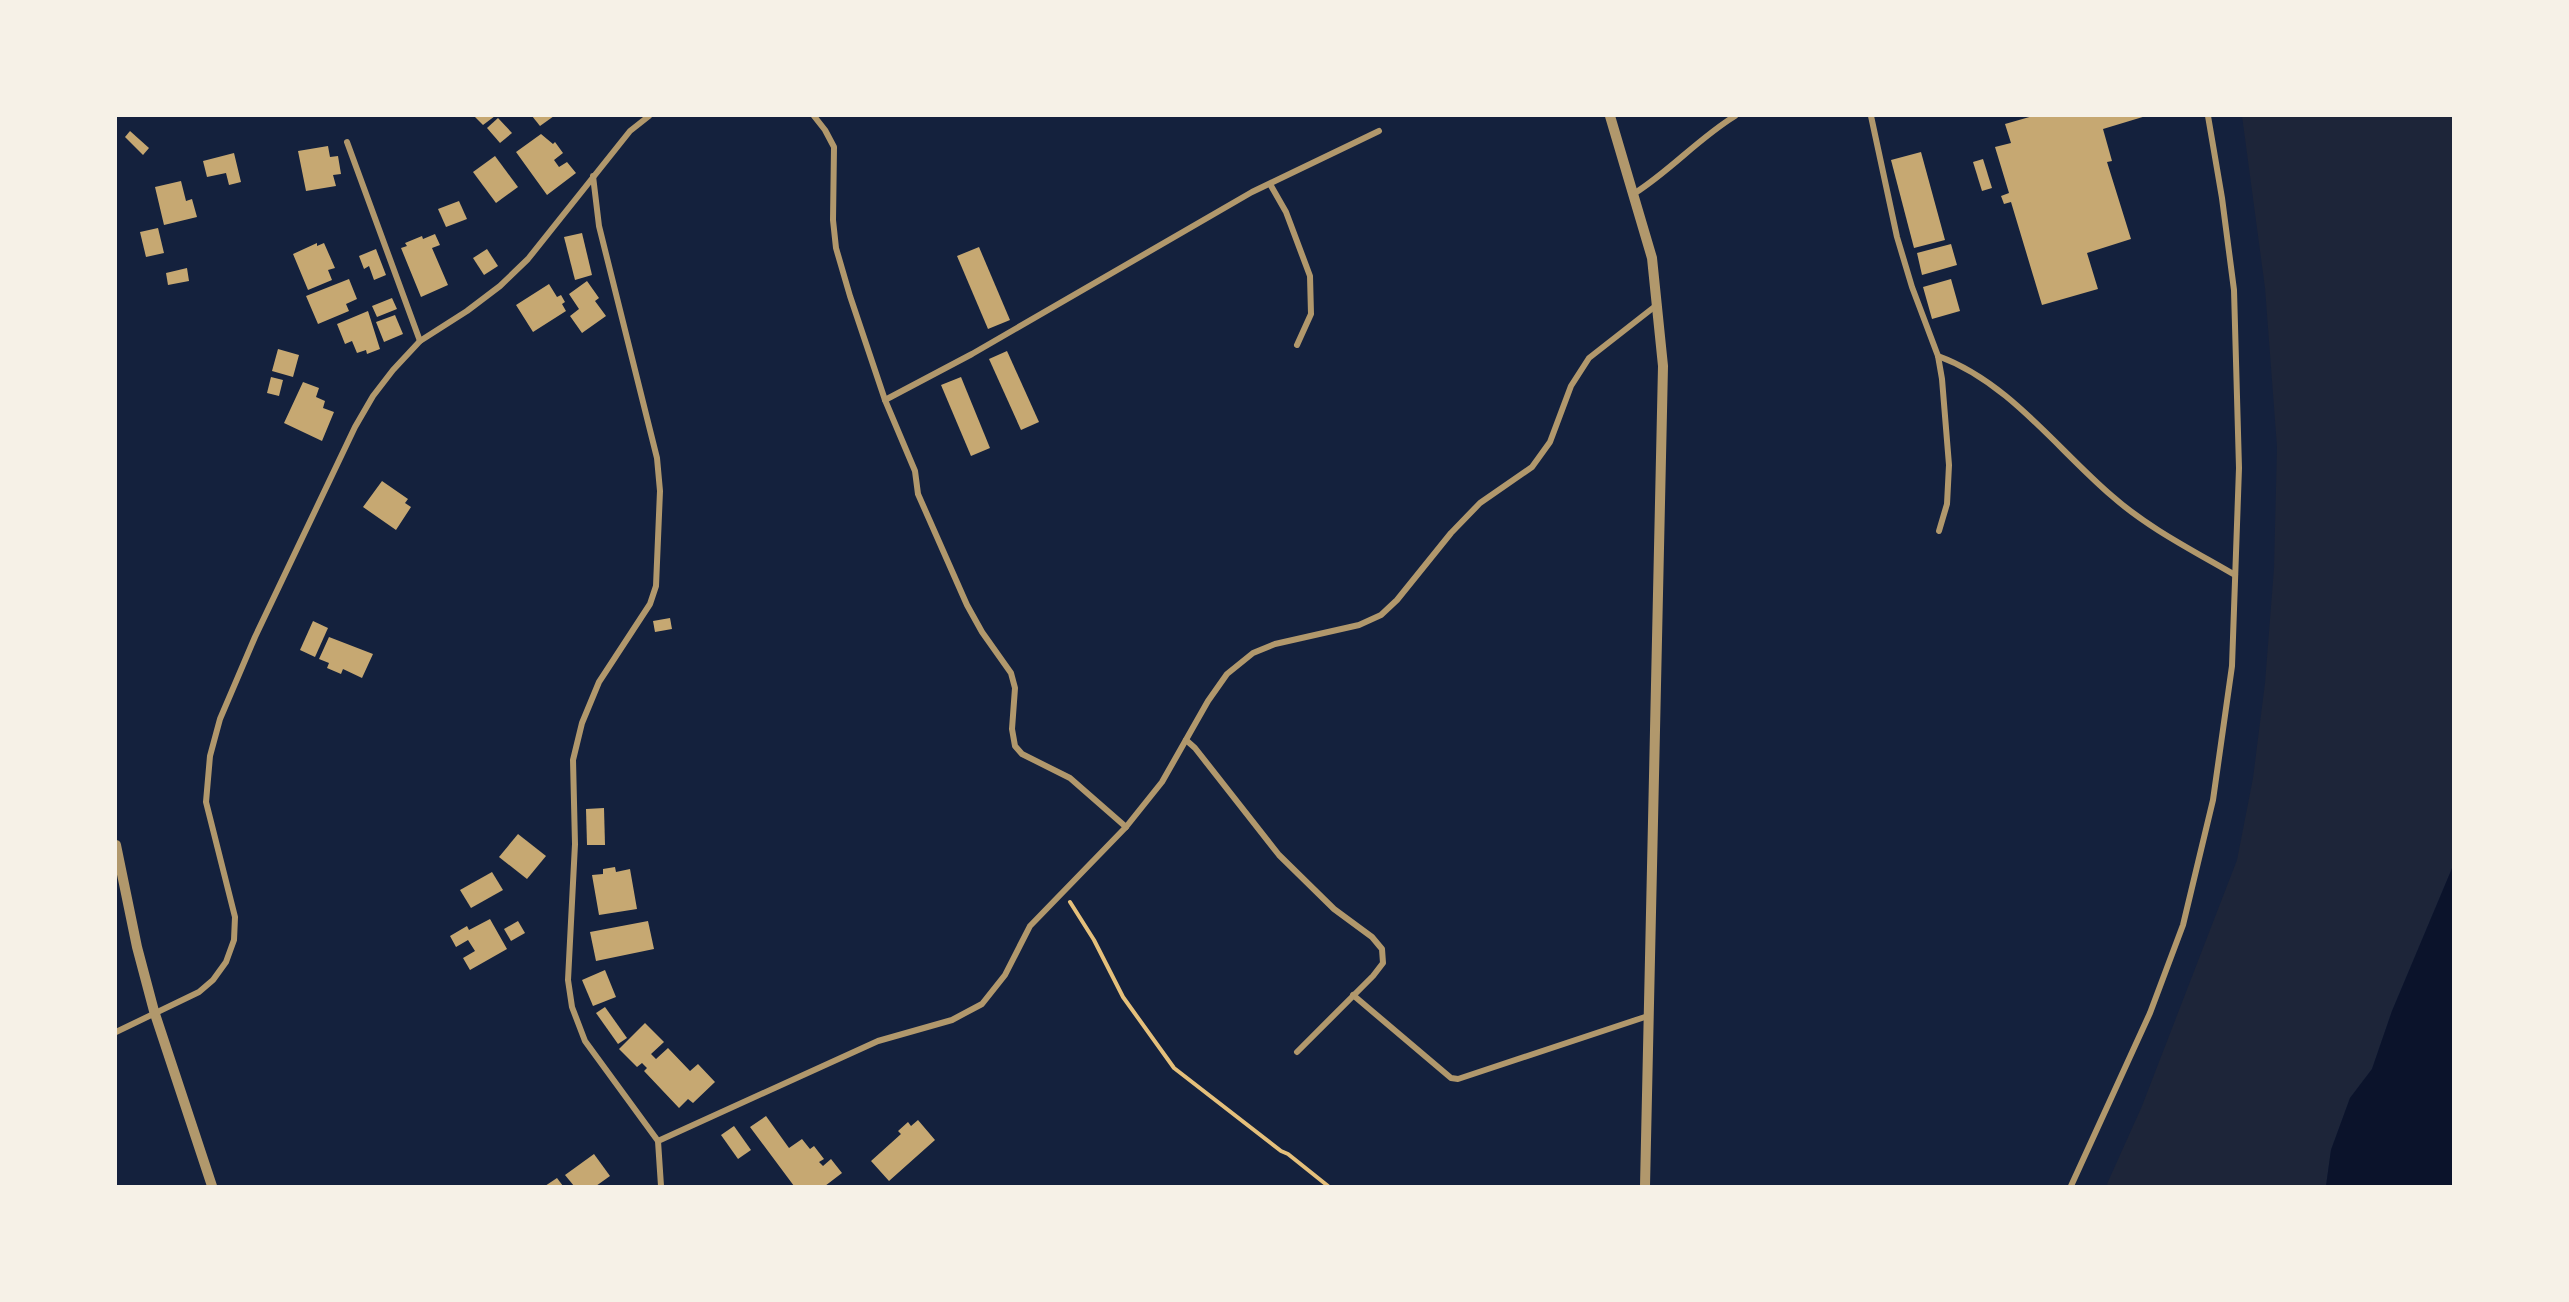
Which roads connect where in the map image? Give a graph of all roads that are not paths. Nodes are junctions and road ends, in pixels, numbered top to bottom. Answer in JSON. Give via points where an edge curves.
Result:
{"nodes":[{"id":1,"x":648,"y":116,"type":"edge"},
{"id":2,"x":814,"y":116,"type":"edge"},
{"id":3,"x":1610,"y":116,"type":"edge"},
{"id":4,"x":1735,"y":116,"type":"edge"},
{"id":5,"x":1870,"y":116,"type":"edge"},
{"id":6,"x":2208,"y":116,"type":"edge"},
{"id":7,"x":1379,"y":130,"type":"dead end"},
{"id":8,"x":348,"y":142,"type":"dead end"},
{"id":9,"x":593,"y":176,"type":"junction"},
{"id":10,"x":1270,"y":184,"type":"junction"},
{"id":11,"x":1635,"y":193,"type":"junction"},
{"id":12,"x":1658,"y":304,"type":"junction"},
{"id":13,"x":420,"y":341,"type":"junction"},
{"id":14,"x":1297,"y":345,"type":"dead end"},
{"id":15,"x":1938,"y":356,"type":"junction"},
{"id":16,"x":885,"y":400,"type":"junction"},
{"id":17,"x":1939,"y":531,"type":"dead end"},
{"id":18,"x":2235,"y":575,"type":"junction"},
{"id":19,"x":1186,"y":740,"type":"junction"},
{"id":20,"x":1126,"y":826,"type":"junction"},
{"id":21,"x":116,"y":845,"type":"edge"},
{"id":22,"x":1353,"y":995,"type":"junction"},
{"id":23,"x":154,"y":1011,"type":"junction"},
{"id":24,"x":1648,"y":1016,"type":"junction"},
{"id":25,"x":116,"y":1032,"type":"edge"},
{"id":26,"x":1297,"y":1052,"type":"dead end"},
{"id":27,"x":658,"y":1141,"type":"junction"},
{"id":28,"x":212,"y":1186,"type":"edge"},
{"id":29,"x":661,"y":1186,"type":"edge"},
{"id":30,"x":1645,"y":1186,"type":"edge"},
{"id":31,"x":2071,"y":1186,"type":"edge"}],
"edges":[{"from":1,"to":9,"type":"street","via":[[630,131]]},
{"from":2,"to":16,"type":"street","via":[[834,147],[836,248]]},
{"from":3,"to":11,"type":"street"},
{"from":4,"to":11,"type":"street","via":[[1711,130],[1660,177]]},
{"from":5,"to":15,"type":"street","via":[[1897,237]]},
{"from":6,"to":18,"type":"street","via":[[2234,290],[2239,468]]},
{"from":7,"to":10,"type":"street"},
{"from":8,"to":13,"type":"street"},
{"from":9,"to":13,"type":"street","via":[[528,259],[467,311]]},
{"from":9,"to":27,"type":"street","via":[[600,226],[657,458],[660,501],[656,586],[650,604],[599,682],[582,723],[573,760],[575,844],[568,980],[572,1007],[585,1041]]},
{"from":10,"to":14,"type":"street","via":[[1295,232],[1310,276],[1311,314]]},
{"from":10,"to":16,"type":"street"},
{"from":11,"to":12,"type":"street","via":[[1652,258]]},
{"from":12,"to":19,"type":"street","via":[[1589,358],[1571,386],[1550,442],[1532,467],[1480,503],[1381,615],[1359,625],[1275,644],[1253,654],[1227,674]]},
{"from":12,"to":24,"type":"street","via":[[1663,366]]},
{"from":13,"to":23,"type":"street","via":[[373,396],[355,427],[220,719],[210,756],[206,801],[234,917],[234,940],[226,962],[199,992]]},
{"from":15,"to":17,"type":"street","via":[[1949,465],[1947,504]]},
{"from":15,"to":18,"type":"street","via":[[1963,365],[1992,385],[2114,498]]},
{"from":16,"to":20,"type":"street","via":[[915,471],[918,494],[967,605],[1011,673],[1015,688],[1015,746],[1022,754],[1070,778]]},
{"from":18,"to":31,"type":"street","via":[[2232,666],[2213,800],[2182,925],[2150,1013]]},
{"from":19,"to":20,"type":"street","via":[[1162,782]]},
{"from":19,"to":22,"type":"street","via":[[1279,855],[1382,949],[1383,963]]},
{"from":20,"to":27,"type":"street","via":[[1030,926],[1005,975],[982,1004],[952,1020],[878,1041]]},
{"from":21,"to":23,"type":"street"},
{"from":22,"to":24,"type":"street","via":[[1452,1078]]},
{"from":22,"to":26,"type":"street"},
{"from":23,"to":25,"type":"street"},
{"from":23,"to":28,"type":"street"},
{"from":24,"to":30,"type":"street"},
{"from":27,"to":29,"type":"street"}]}
